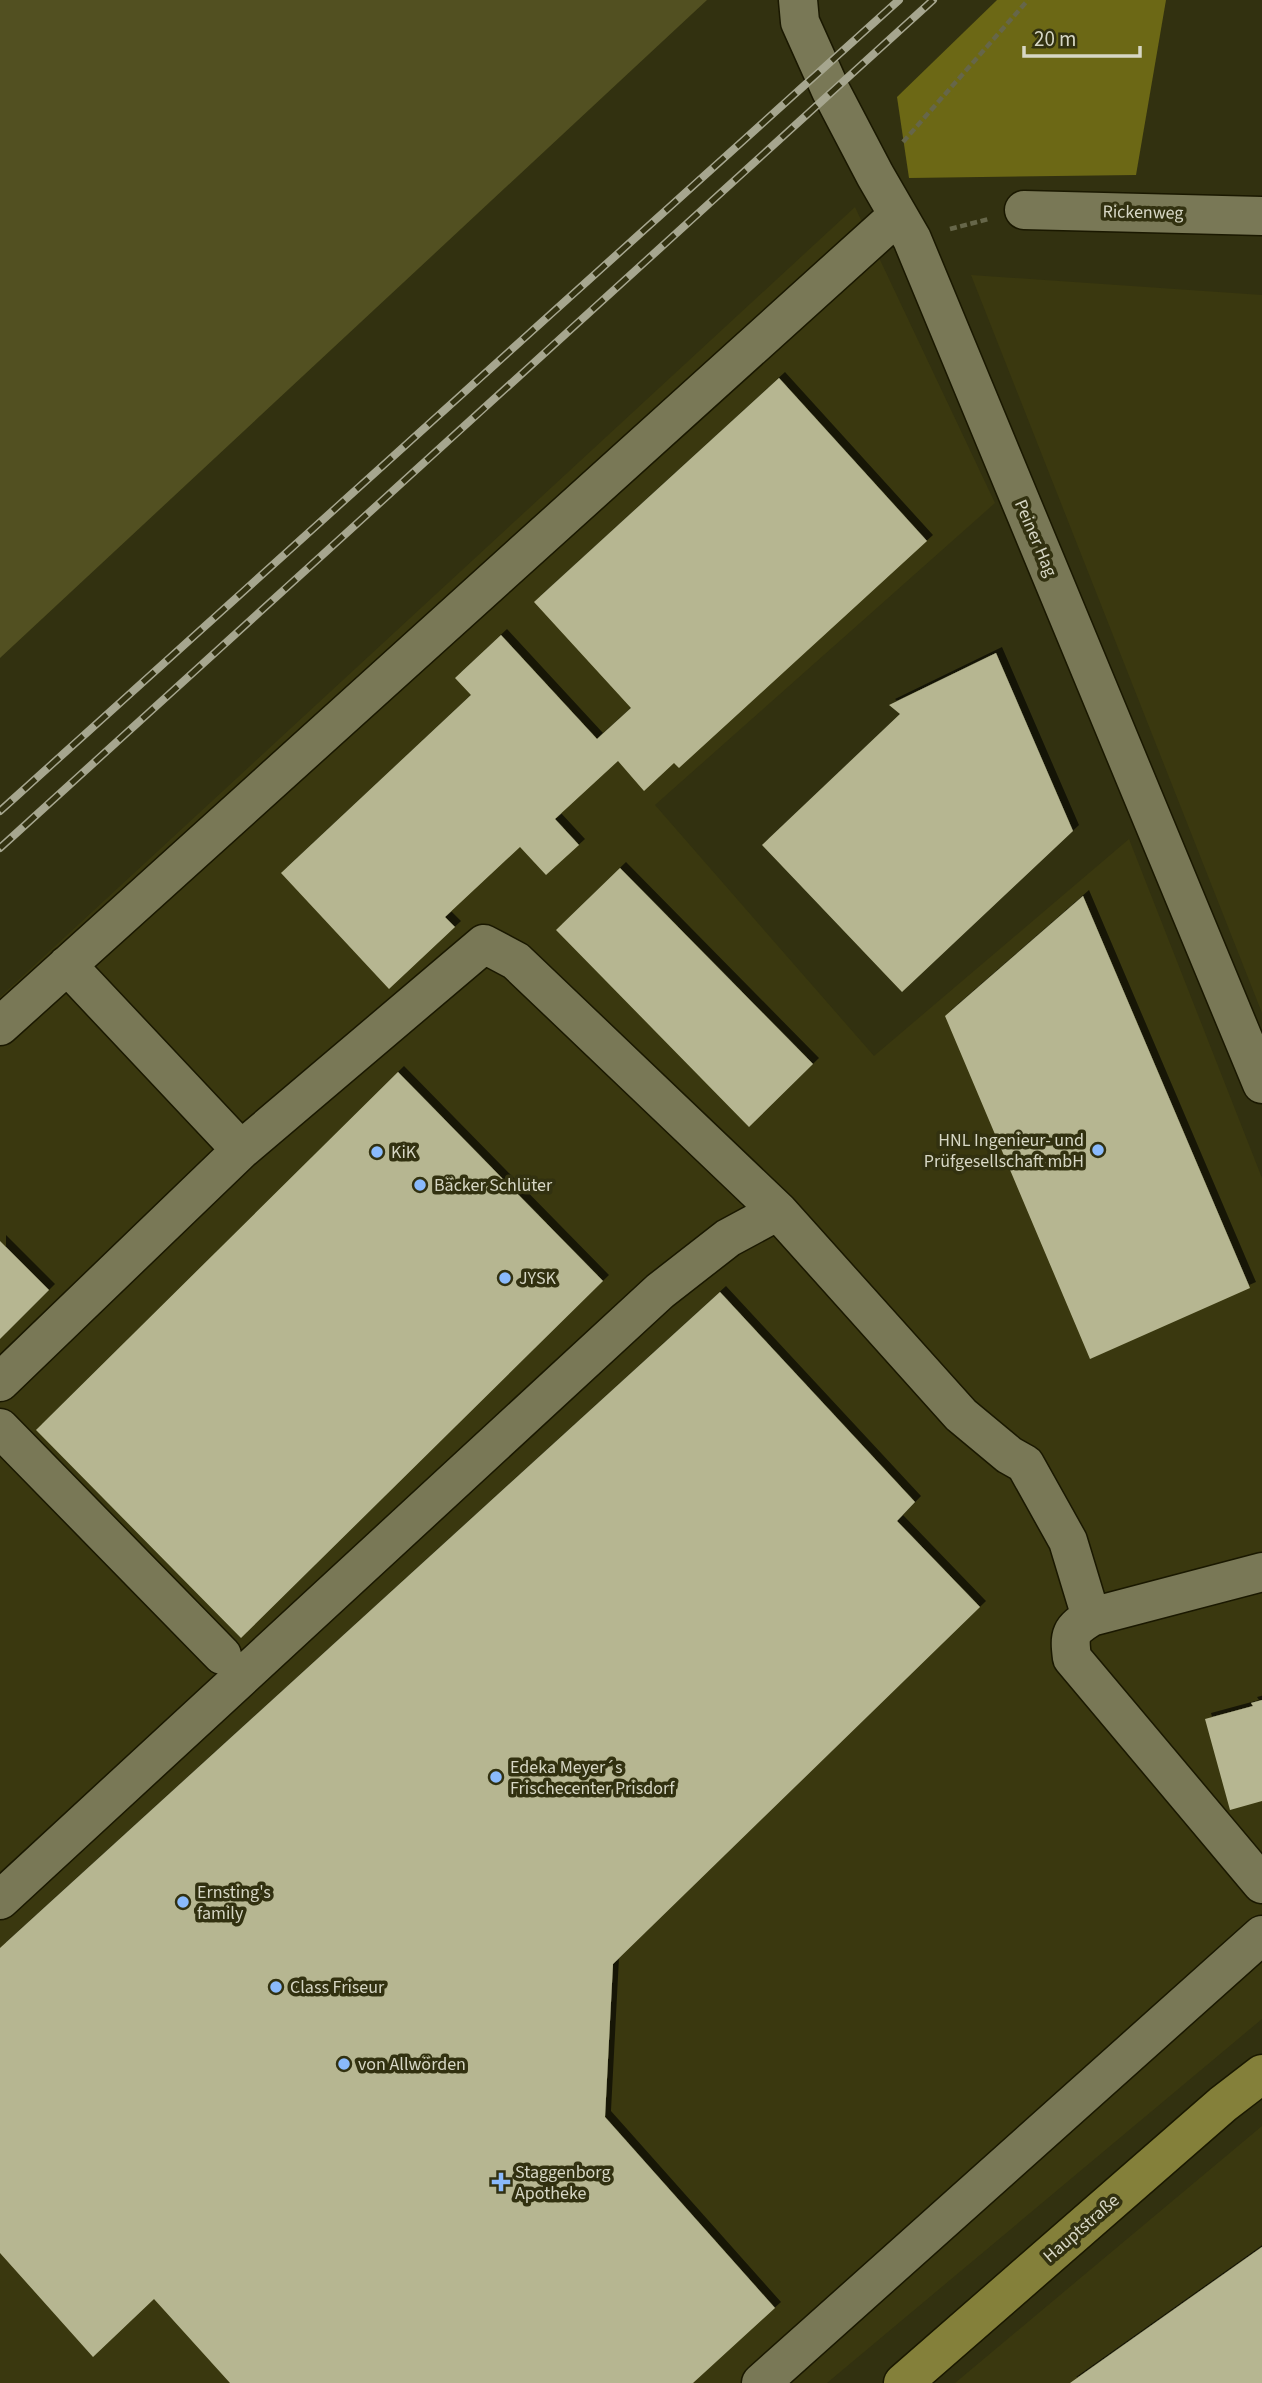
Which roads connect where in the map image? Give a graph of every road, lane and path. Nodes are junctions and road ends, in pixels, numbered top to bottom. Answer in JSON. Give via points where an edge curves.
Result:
{"nodes":[{"id":1,"x":798,"y":0,"type":"edge"},
{"id":2,"x":1028,"y":0,"type":"edge"},
{"id":3,"x":875,"y":175,"type":"junction"},
{"id":4,"x":1024,"y":210,"type":"joint"},
{"id":5,"x":1262,"y":216,"type":"edge"},
{"id":6,"x":905,"y":227,"type":"junction"},
{"id":7,"x":67,"y":965,"type":"junction"},
{"id":8,"x":0,"y":1026,"type":"edge"},
{"id":9,"x":1262,"y":1084,"type":"edge"},
{"id":10,"x":241,"y":1150,"type":"junction"},
{"id":11,"x":778,"y":1211,"type":"junction"},
{"id":12,"x":0,"y":1382,"type":"edge"},
{"id":13,"x":0,"y":1428,"type":"edge"},
{"id":14,"x":1262,"y":1572,"type":"edge"},
{"id":15,"x":1091,"y":1617,"type":"junction"},
{"id":16,"x":222,"y":1655,"type":"dead end"},
{"id":17,"x":1262,"y":1884,"type":"edge"},
{"id":18,"x":0,"y":1900,"type":"edge"},
{"id":19,"x":1262,"y":1935,"type":"edge"},
{"id":20,"x":1262,"y":2074,"type":"edge"},
{"id":21,"x":761,"y":2383,"type":"edge"},
{"id":22,"x":902,"y":2383,"type":"edge"}],
"edges":[{"from":1,"to":3,"type":"street","name":"Peiner Hag","via":[[800,22]]},
{"from":2,"to":3,"type":"path"},
{"from":3,"to":6,"type":"street","name":"Peiner Hag"},
{"from":4,"to":5,"type":"street","name":"Rickenweg"},
{"from":4,"to":6,"type":"path"},
{"from":6,"to":7,"type":"street"},
{"from":6,"to":9,"type":"street","name":"Peiner Hag"},
{"from":7,"to":8,"type":"street"},
{"from":7,"to":10,"type":"street"},
{"from":10,"to":11,"type":"street","via":[[484,944],[516,961]]},
{"from":10,"to":12,"type":"street"},
{"from":11,"to":15,"type":"street","via":[[961,1415],[1025,1464],[1068,1541]]},
{"from":11,"to":18,"type":"street","via":[[728,1238],[660,1291]]},
{"from":13,"to":16,"type":"street"},
{"from":14,"to":15,"type":"street"},
{"from":15,"to":17,"type":"street","via":[[1076,1626],[1069,1638],[1072,1658]]},
{"from":19,"to":21,"type":"street"},
{"from":20,"to":22,"type":"main road","name":"Hauptstraße"}]}
